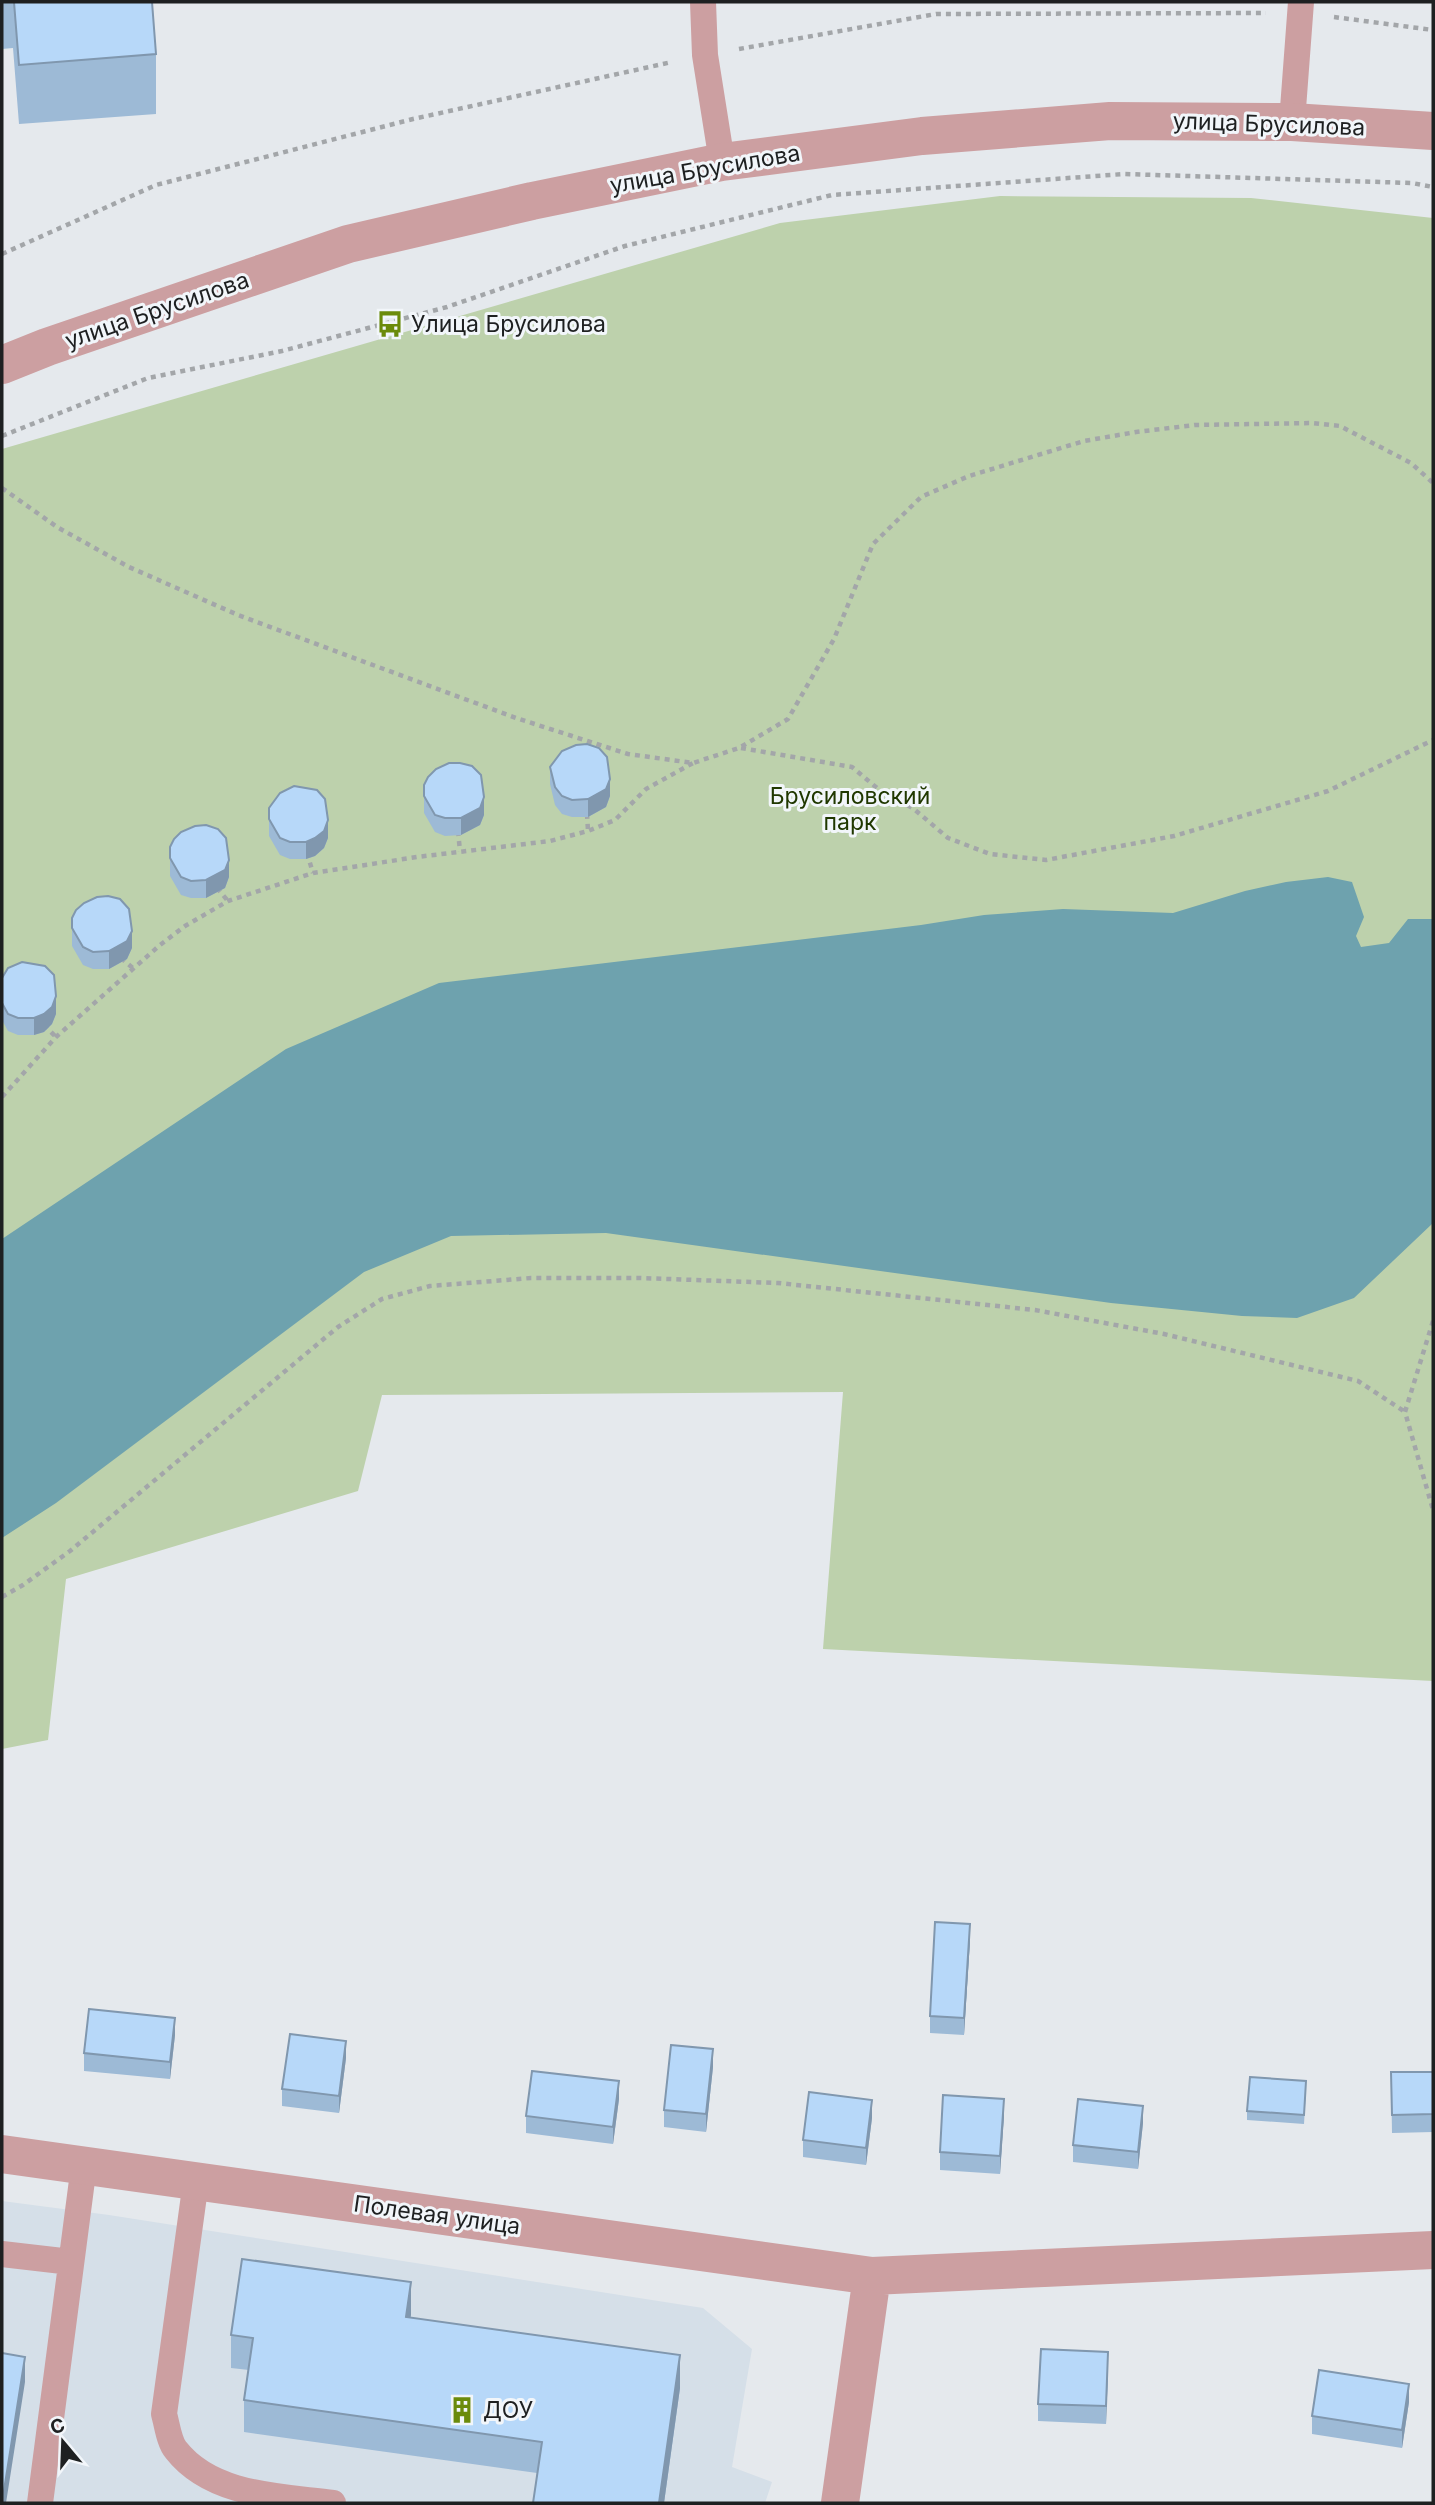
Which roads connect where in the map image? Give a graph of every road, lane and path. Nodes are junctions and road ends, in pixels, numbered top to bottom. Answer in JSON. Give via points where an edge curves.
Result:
{"nodes":[{"id":1,"x":703,"y":2,"type":"edge"},
{"id":2,"x":1301,"y":2,"type":"edge"},
{"id":3,"x":1292,"y":122,"type":"junction"},
{"id":4,"x":1433,"y":131,"type":"edge"},
{"id":5,"x":722,"y":162,"type":"junction"},
{"id":6,"x":1433,"y":187,"type":"edge"},
{"id":7,"x":2,"y":365,"type":"edge"},
{"id":8,"x":2,"y":436,"type":"edge"},
{"id":9,"x":1433,"y":483,"type":"edge"},
{"id":10,"x":2,"y":488,"type":"edge"},
{"id":11,"x":1433,"y":740,"type":"edge"},
{"id":12,"x":739,"y":748,"type":"junction"},
{"id":13,"x":692,"y":763,"type":"junction"},
{"id":14,"x":586,"y":808,"type":"edge"},
{"id":15,"x":457,"y":828,"type":"edge"},
{"id":16,"x":588,"y":831,"type":"junction"},
{"id":17,"x":306,"y":851,"type":"edge"},
{"id":18,"x":460,"y":851,"type":"junction"},
{"id":19,"x":313,"y":873,"type":"junction"},
{"id":20,"x":214,"y":884,"type":"edge"},
{"id":21,"x":228,"y":901,"type":"junction"},
{"id":22,"x":117,"y":953,"type":"edge"},
{"id":23,"x":134,"y":969,"type":"junction"},
{"id":24,"x":36,"y":1017,"type":"edge"},
{"id":25,"x":56,"y":1037,"type":"junction"},
{"id":26,"x":2,"y":1097,"type":"edge"},
{"id":27,"x":1433,"y":1321,"type":"edge"},
{"id":28,"x":1405,"y":1412,"type":"junction"},
{"id":29,"x":1433,"y":1510,"type":"edge"},
{"id":30,"x":2,"y":1597,"type":"edge"},
{"id":31,"x":2,"y":2154,"type":"edge"},
{"id":32,"x":84,"y":2165,"type":"junction"},
{"id":33,"x":196,"y":2181,"type":"junction"},
{"id":34,"x":1433,"y":2250,"type":"edge"},
{"id":35,"x":2,"y":2253,"type":"edge"},
{"id":36,"x":71,"y":2262,"type":"junction"},
{"id":37,"x":872,"y":2276,"type":"junction"},
{"id":38,"x":40,"y":2503,"type":"edge"},
{"id":39,"x":333,"y":2503,"type":"edge"},
{"id":40,"x":840,"y":2503,"type":"edge"}],
"edges":[{"from":1,"to":5,"type":"lane","via":[[705,55]]},
{"from":2,"to":3,"type":"lane"},
{"from":3,"to":4,"type":"street","name":"улица Брусилова"},
{"from":3,"to":5,"type":"street","name":"улица Брусилова","via":[[1110,121],[922,136]]},
{"from":5,"to":7,"type":"street","name":"улица Брусилова","via":[[348,244]]},
{"from":6,"to":8,"type":"path","via":[[1124,174],[832,195],[625,246],[447,307],[282,351],[148,378]]},
{"from":9,"to":12,"type":"path","via":[[1411,463],[1340,426],[1312,423],[1195,425],[1136,432],[1084,441],[969,476],[920,497],[873,544],[834,639],[788,719]]},
{"from":10,"to":13,"type":"path","via":[[57,527],[129,567],[238,615],[516,718],[628,754]]},
{"from":11,"to":12,"type":"path","via":[[1328,791],[1174,836],[1046,859],[990,854],[948,838],[852,767]]},
{"from":12,"to":13,"type":"path"},
{"from":13,"to":16,"type":"path","via":[[646,789],[615,820]]},
{"from":14,"to":16,"type":"path"},
{"from":15,"to":18,"type":"path"},
{"from":16,"to":18,"type":"path","via":[[550,841]]},
{"from":17,"to":19,"type":"path"},
{"from":18,"to":19,"type":"path"},
{"from":19,"to":21,"type":"path"},
{"from":20,"to":21,"type":"path"},
{"from":21,"to":23,"type":"path","via":[[185,926]]},
{"from":22,"to":23,"type":"path"},
{"from":23,"to":25,"type":"path"},
{"from":24,"to":25,"type":"path"},
{"from":25,"to":26,"type":"path"},
{"from":27,"to":28,"type":"path"},
{"from":28,"to":29,"type":"path"},
{"from":28,"to":30,"type":"path","via":[[1358,1381],[1164,1334],[1035,1311],[778,1283],[531,1278],[430,1286],[382,1299],[338,1327],[70,1552]]},
{"from":31,"to":32,"type":"street","name":"Полевая улица"},
{"from":32,"to":33,"type":"street","name":"Полевая улица"},
{"from":32,"to":36,"type":"lane"},
{"from":33,"to":37,"type":"street","name":"Полевая улица"},
{"from":33,"to":39,"type":"lane","via":[[164,2414],[174,2448],[203,2476],[245,2491]]},
{"from":34,"to":37,"type":"street","name":"Полевая улица"},
{"from":35,"to":36,"type":"lane"},
{"from":36,"to":38,"type":"lane"},
{"from":37,"to":40,"type":"street"}]}
